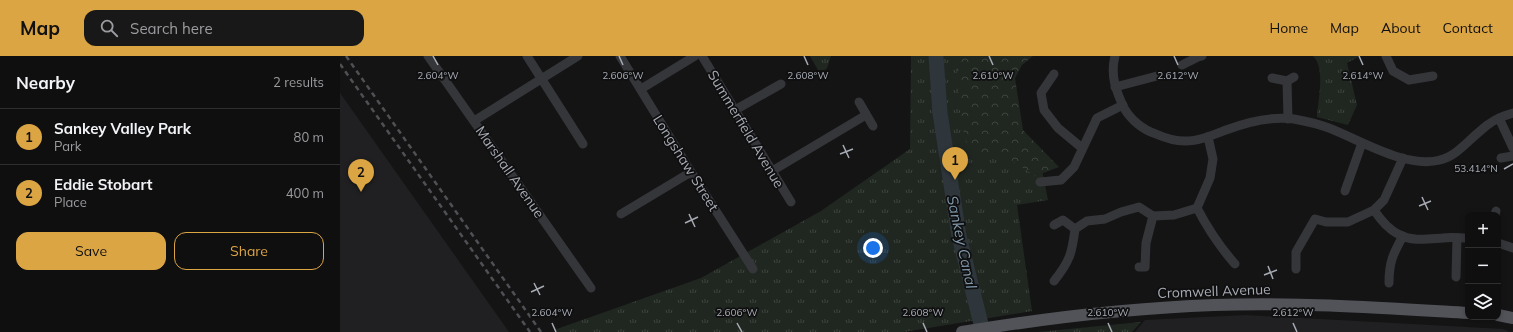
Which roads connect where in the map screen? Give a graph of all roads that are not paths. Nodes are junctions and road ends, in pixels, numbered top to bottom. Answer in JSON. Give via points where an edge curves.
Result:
{"nodes":[{"id":1,"x":428,"y":56,"type":"edge"},
{"id":2,"x":527,"y":56,"type":"edge"},
{"id":3,"x":578,"y":56,"type":"edge"},
{"id":4,"x":620,"y":56,"type":"edge"},
{"id":5,"x":695,"y":56,"type":"edge"},
{"id":6,"x":702,"y":56,"type":"edge"},
{"id":7,"x":1115,"y":56,"type":"edge"},
{"id":8,"x":1202,"y":56,"type":"edge"},
{"id":9,"x":1386,"y":56,"type":"edge"},
{"id":10,"x":1182,"y":65,"type":"dead end"},
{"id":11,"x":1054,"y":74,"type":"dead end"},
{"id":12,"x":1157,"y":76,"type":"dead end"},
{"id":13,"x":1433,"y":76,"type":"dead end"},
{"id":14,"x":542,"y":78,"type":"junction"},
{"id":15,"x":1272,"y":78,"type":"dead end"},
{"id":16,"x":781,"y":84,"type":"dead end"},
{"id":17,"x":1114,"y":87,"type":"junction"},
{"id":18,"x":641,"y":89,"type":"junction"},
{"id":19,"x":859,"y":102,"type":"dead end"},
{"id":20,"x":1123,"y":105,"type":"junction"},
{"id":21,"x":735,"y":110,"type":"junction"},
{"id":22,"x":1513,"y":113,"type":"edge"},
{"id":23,"x":866,"y":114,"type":"junction"},
{"id":24,"x":1499,"y":118,"type":"junction"},
{"id":25,"x":1288,"y":119,"type":"junction"},
{"id":26,"x":474,"y":121,"type":"junction"},
{"id":27,"x":873,"y":126,"type":"dead end"},
{"id":28,"x":1208,"y":137,"type":"junction"},
{"id":29,"x":1362,"y":143,"type":"junction"},
{"id":30,"x":583,"y":144,"type":"dead end"},
{"id":31,"x":1082,"y":148,"type":"junction"},
{"id":32,"x":1513,"y":148,"type":"edge"},
{"id":33,"x":1513,"y":156,"type":"edge"},
{"id":34,"x":1403,"y":158,"type":"junction"},
{"id":35,"x":1501,"y":158,"type":"dead end"},
{"id":36,"x":772,"y":171,"type":"junction"},
{"id":37,"x":691,"y":172,"type":"junction"},
{"id":38,"x":1040,"y":182,"type":"dead end"},
{"id":39,"x":1345,"y":191,"type":"dead end"},
{"id":40,"x":791,"y":202,"type":"dead end"},
{"id":41,"x":1197,"y":208,"type":"junction"},
{"id":42,"x":1374,"y":210,"type":"junction"},
{"id":43,"x":621,"y":214,"type":"dead end"},
{"id":44,"x":1153,"y":216,"type":"junction"},
{"id":45,"x":1054,"y":225,"type":"dead end"},
{"id":46,"x":1075,"y":229,"type":"junction"},
{"id":47,"x":1403,"y":236,"type":"junction"},
{"id":48,"x":1457,"y":238,"type":"junction"},
{"id":49,"x":1465,"y":238,"type":"edge"},
{"id":50,"x":1501,"y":244,"type":"edge"},
{"id":51,"x":1513,"y":248,"type":"edge"},
{"id":52,"x":1236,"y":264,"type":"dead end"},
{"id":53,"x":1139,"y":267,"type":"dead end"},
{"id":54,"x":753,"y":269,"type":"dead end"},
{"id":55,"x":1296,"y":269,"type":"dead end"},
{"id":56,"x":1456,"y":277,"type":"dead end"},
{"id":57,"x":1054,"y":281,"type":"dead end"},
{"id":58,"x":1389,"y":283,"type":"dead end"},
{"id":59,"x":591,"y":288,"type":"dead end"},
{"id":60,"x":1513,"y":311,"type":"edge"},
{"id":61,"x":1465,"y":313,"type":"edge"},
{"id":62,"x":1501,"y":313,"type":"edge"},
{"id":63,"x":1501,"y":315,"type":"edge"},
{"id":64,"x":1513,"y":318,"type":"edge"},
{"id":65,"x":962,"y":332,"type":"edge"}],
"edges":[{"from":1,"to":26,"type":"street","name":"Marshall Avenue"},
{"from":2,"to":14,"type":"street"},
{"from":3,"to":14,"type":"street"},
{"from":4,"to":18,"type":"street","name":"Longshaw Street"},
{"from":5,"to":18,"type":"street"},
{"from":6,"to":21,"type":"street","name":"Summerfield Avenue"},
{"from":7,"to":17,"type":"street"},
{"from":8,"to":10,"type":"street"},
{"from":9,"to":13,"type":"street","via":[[1393,71],[1409,80]]},
{"from":11,"to":31,"type":"street","via":[[1041,93],[1044,110],[1058,128]]},
{"from":12,"to":17,"type":"street"},
{"from":14,"to":26,"type":"street"},
{"from":14,"to":30,"type":"street"},
{"from":15,"to":25,"type":"street","via":[[1290,79]]},
{"from":16,"to":21,"type":"street"},
{"from":17,"to":20,"type":"street"},
{"from":18,"to":37,"type":"street","name":"Longshaw Street"},
{"from":19,"to":23,"type":"street"},
{"from":20,"to":28,"type":"street","via":[[1128,115],[1146,131],[1169,139],[1186,141]]},
{"from":20,"to":31,"type":"street","via":[[1097,118]]},
{"from":21,"to":36,"type":"street","name":"Summerfield Avenue"},
{"from":22,"to":24,"type":"street"},
{"from":23,"to":27,"type":"street"},
{"from":23,"to":36,"type":"street"},
{"from":24,"to":32,"type":"street"},
{"from":24,"to":34,"type":"street","via":[[1480,130],[1454,154],[1440,160]]},
{"from":25,"to":28,"type":"street","via":[[1260,120]]},
{"from":25,"to":29,"type":"street","via":[[1328,127]]},
{"from":26,"to":59,"type":"street","name":"Marshall Avenue"},
{"from":28,"to":41,"type":"street","via":[[1213,159],[1210,178]]},
{"from":29,"to":34,"type":"street"},
{"from":29,"to":39,"type":"street"},
{"from":31,"to":38,"type":"street","via":[[1074,167],[1061,180]]},
{"from":33,"to":35,"type":"street"},
{"from":34,"to":42,"type":"street","via":[[1384,200]]},
{"from":36,"to":40,"type":"street","name":"Summerfield Avenue"},
{"from":37,"to":43,"type":"street"},
{"from":37,"to":54,"type":"street","name":"Longshaw Street"},
{"from":41,"to":44,"type":"street","via":[[1174,215]]},
{"from":41,"to":52,"type":"street","via":[[1222,249]]},
{"from":42,"to":47,"type":"street","via":[[1385,224]]},
{"from":42,"to":55,"type":"street","via":[[1348,222],[1315,219],[1296,252]]},
{"from":44,"to":46,"type":"street","via":[[1139,207],[1105,219],[1087,221]]},
{"from":44,"to":53,"type":"street","via":[[1146,244],[1145,267]]},
{"from":45,"to":46,"type":"street","via":[[1063,220]]},
{"from":46,"to":57,"type":"street","via":[[1071,256]]},
{"from":47,"to":48,"type":"street","via":[[1424,240]]},
{"from":47,"to":58,"type":"street","via":[[1392,257]]},
{"from":48,"to":49,"type":"street"},
{"from":48,"to":56,"type":"street"},
{"from":50,"to":51,"type":"street"},
{"from":60,"to":62,"type":"main road"},
{"from":61,"to":65,"type":"main road","name":"Cromwell Avenue","via":[[1261,304],[1215,305],[1085,314]]},
{"from":63,"to":64,"type":"main road"}]}
